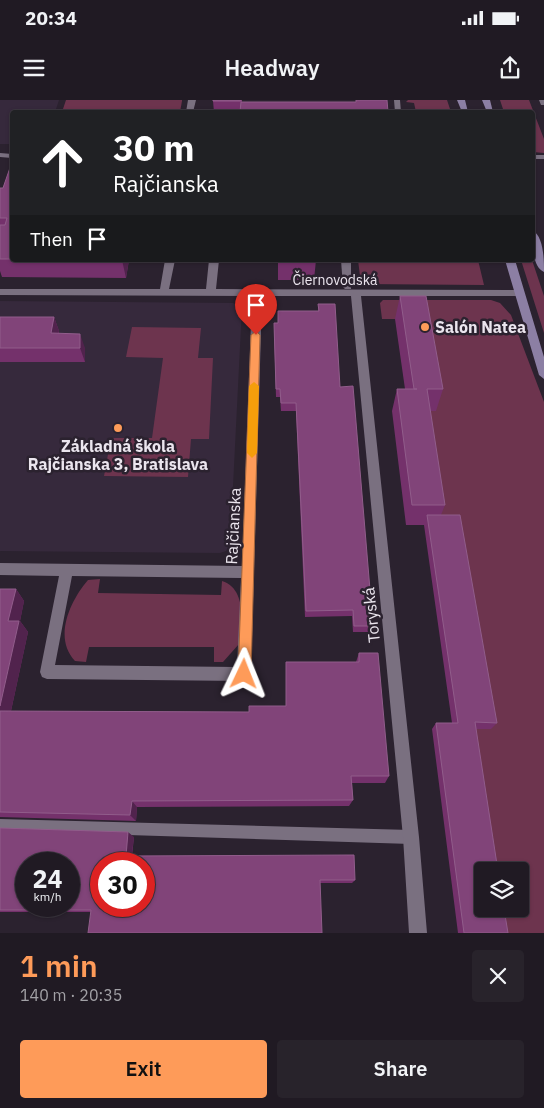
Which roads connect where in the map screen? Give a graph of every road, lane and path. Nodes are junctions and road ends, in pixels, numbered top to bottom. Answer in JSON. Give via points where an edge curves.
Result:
{"nodes":[{"id":1,"x":535,"y":242,"type":"edge"},
{"id":2,"x":170,"y":262,"type":"edge"},
{"id":3,"x":214,"y":262,"type":"edge"},
{"id":4,"x":346,"y":262,"type":"edge"},
{"id":5,"x":511,"y":262,"type":"edge"},
{"id":6,"x":544,"y":269,"type":"edge"},
{"id":7,"x":352,"y":290,"type":"junction"},
{"id":8,"x":0,"y":292,"type":"edge"},
{"id":9,"x":164,"y":292,"type":"junction"},
{"id":10,"x":211,"y":293,"type":"junction"},
{"id":11,"x":519,"y":293,"type":"junction"},
{"id":12,"x":257,"y":294,"type":"junction"},
{"id":13,"x":544,"y":375,"type":"edge"},
{"id":14,"x":0,"y":570,"type":"edge"},
{"id":15,"x":67,"y":570,"type":"junction"},
{"id":16,"x":248,"y":572,"type":"junction"},
{"id":17,"x":0,"y":825,"type":"edge"},
{"id":18,"x":411,"y":837,"type":"junction"},
{"id":19,"x":418,"y":933,"type":"edge"}],
"edges":[{"from":1,"to":6,"type":"main road"},
{"from":2,"to":9,"type":"street"},
{"from":3,"to":10,"type":"street"},
{"from":4,"to":7,"type":"street","name":"Toryská"},
{"from":5,"to":11,"type":"main road"},
{"from":7,"to":11,"type":"street","name":"Čiernovodská"},
{"from":7,"to":12,"type":"street","name":"Čiernovodská"},
{"from":7,"to":18,"type":"street","name":"Toryská"},
{"from":8,"to":9,"type":"street","name":"Čiernovodská"},
{"from":9,"to":10,"type":"street","name":"Čiernovodská"},
{"from":10,"to":12,"type":"street","name":"Čiernovodská"},
{"from":11,"to":13,"type":"main road"},
{"from":12,"to":16,"type":"street","name":"Rajčianska"},
{"from":14,"to":15,"type":"street","name":"Rajčianska"},
{"from":15,"to":16,"type":"street","name":"Rajčianska"},
{"from":15,"to":16,"type":"street","via":[[47,672],[244,674]]},
{"from":17,"to":18,"type":"lane"},
{"from":18,"to":19,"type":"street","name":"Toryská"}]}
